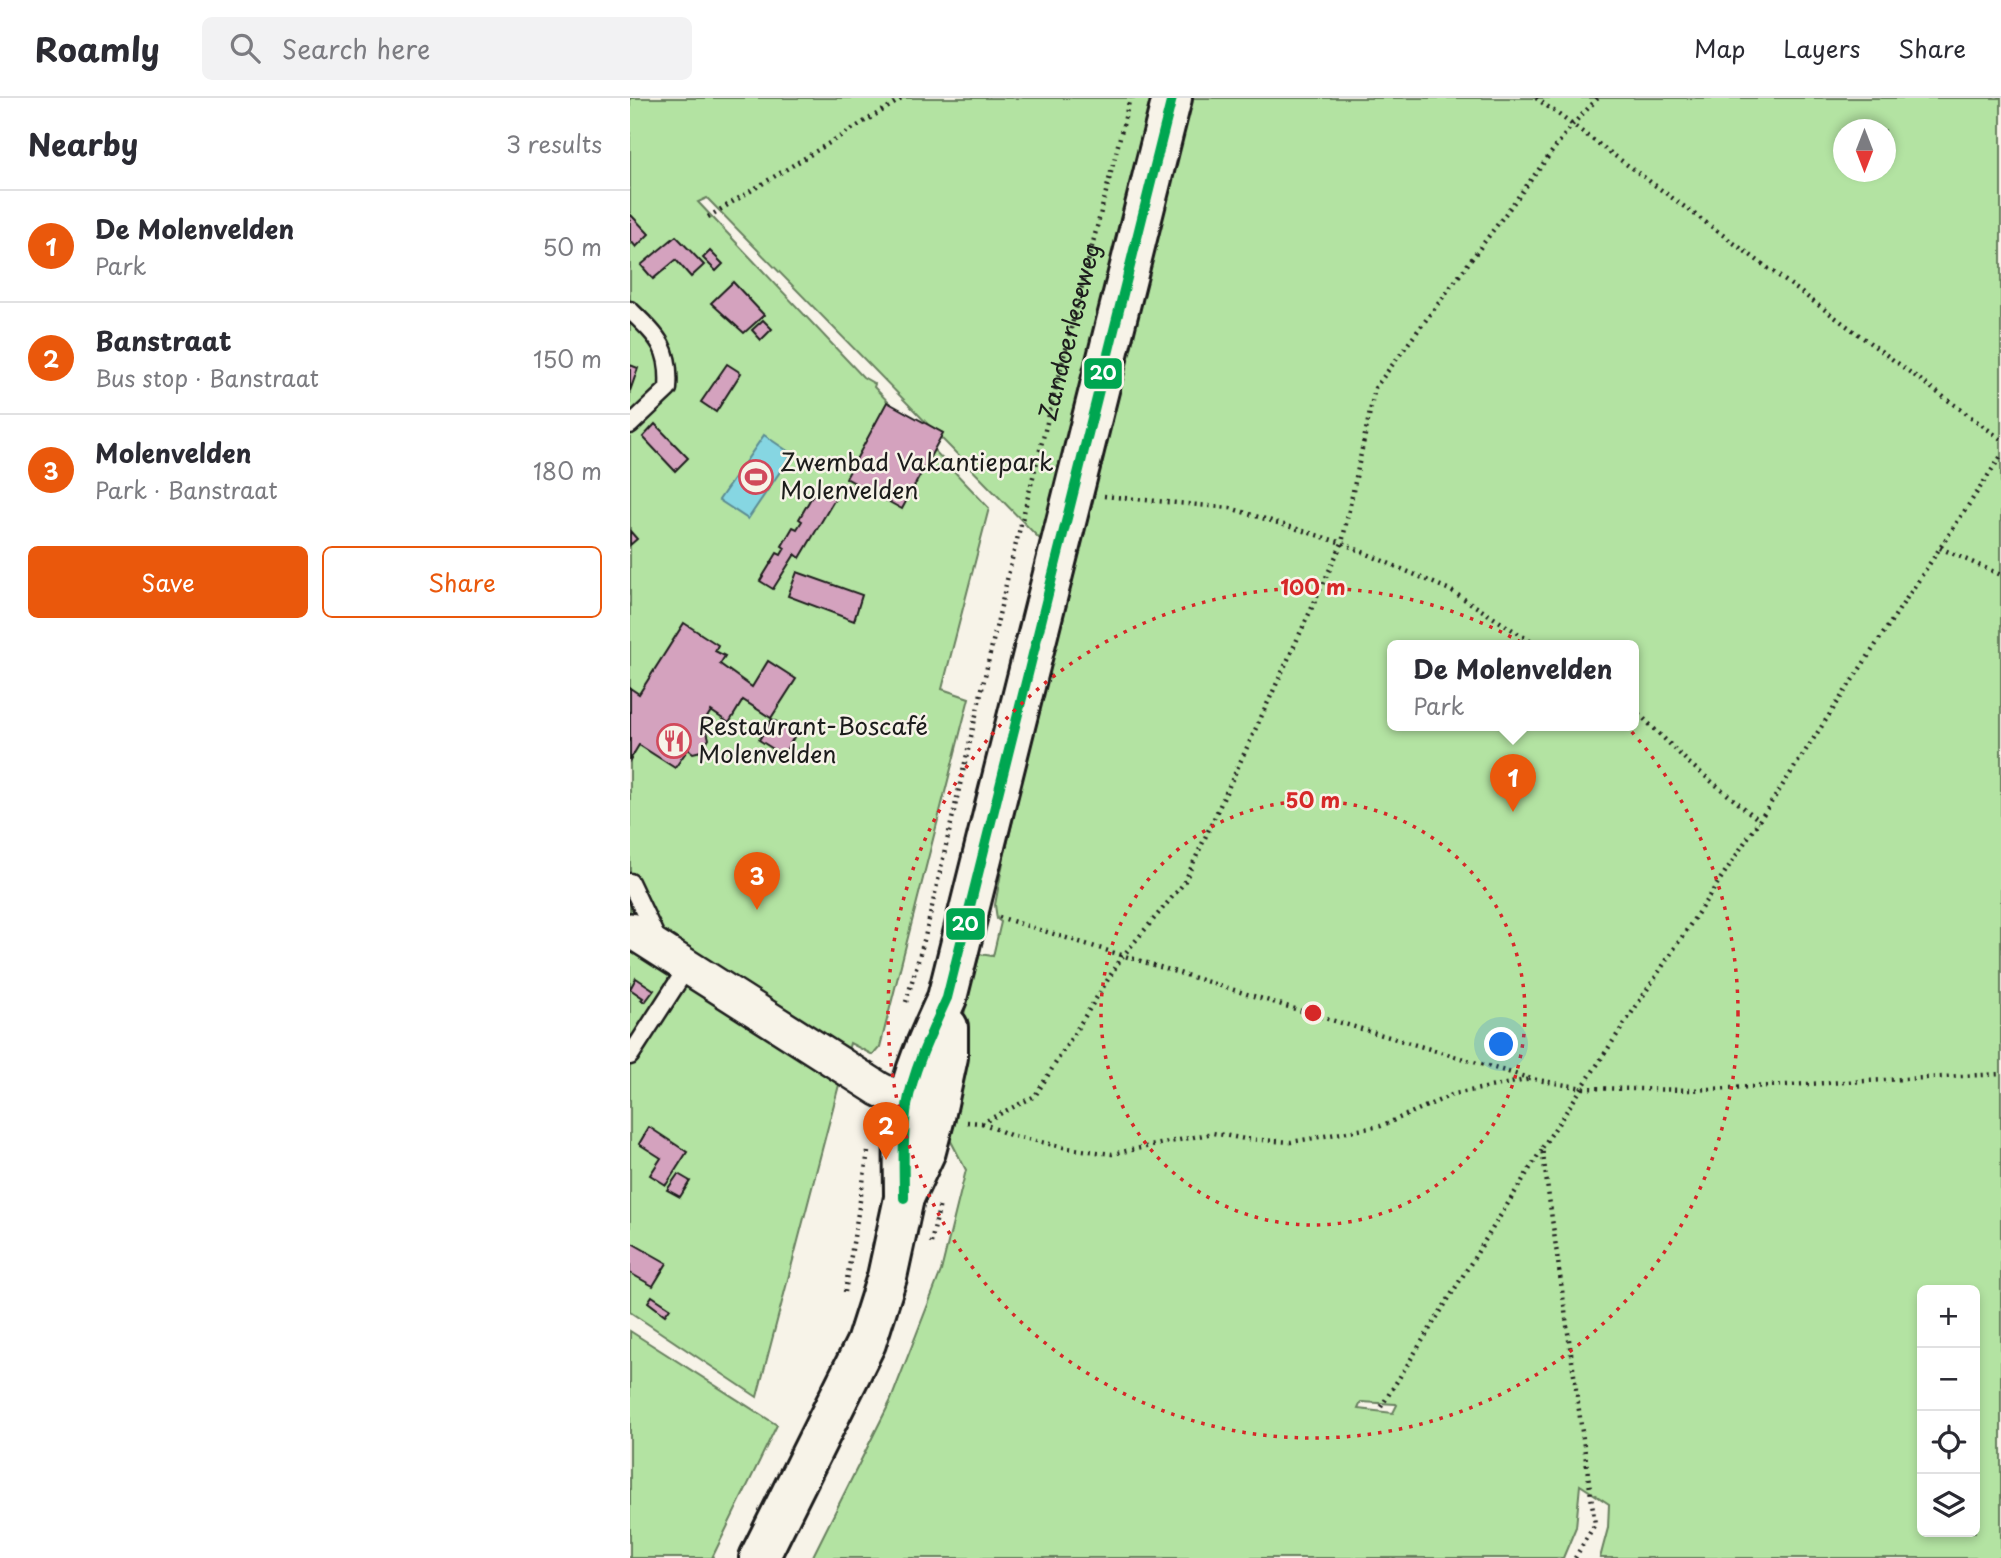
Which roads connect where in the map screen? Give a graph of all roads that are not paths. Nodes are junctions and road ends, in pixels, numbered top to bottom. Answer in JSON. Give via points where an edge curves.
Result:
{"nodes":[{"id":1,"x":1172,"y":98,"type":"edge"},
{"id":2,"x":630,"y":310,"type":"edge"},
{"id":3,"x":630,"y":425,"type":"edge"},
{"id":4,"x":630,"y":882,"type":"edge"},
{"id":5,"x":630,"y":930,"type":"edge"},
{"id":6,"x":676,"y":960,"type":"junction"},
{"id":7,"x":630,"y":1056,"type":"edge"},
{"id":8,"x":933,"y":1114,"type":"junction"},
{"id":9,"x":759,"y":1558,"type":"edge"}],
"edges":[{"from":1,"to":8,"type":"street","name":"Zandoerleseweg","via":[[1042,619],[952,904],[948,1057]]},
{"from":2,"to":3,"type":"lane","via":[[659,338],[670,367],[668,389]]},
{"from":4,"to":6,"type":"lane"},
{"from":5,"to":6,"type":"street"},
{"from":6,"to":7,"type":"lane"},
{"from":6,"to":8,"type":"street","via":[[879,1089]]},
{"from":8,"to":9,"type":"street","name":"Zandoerleseweg","via":[[926,1151],[904,1198],[887,1277],[866,1343]]}]}
